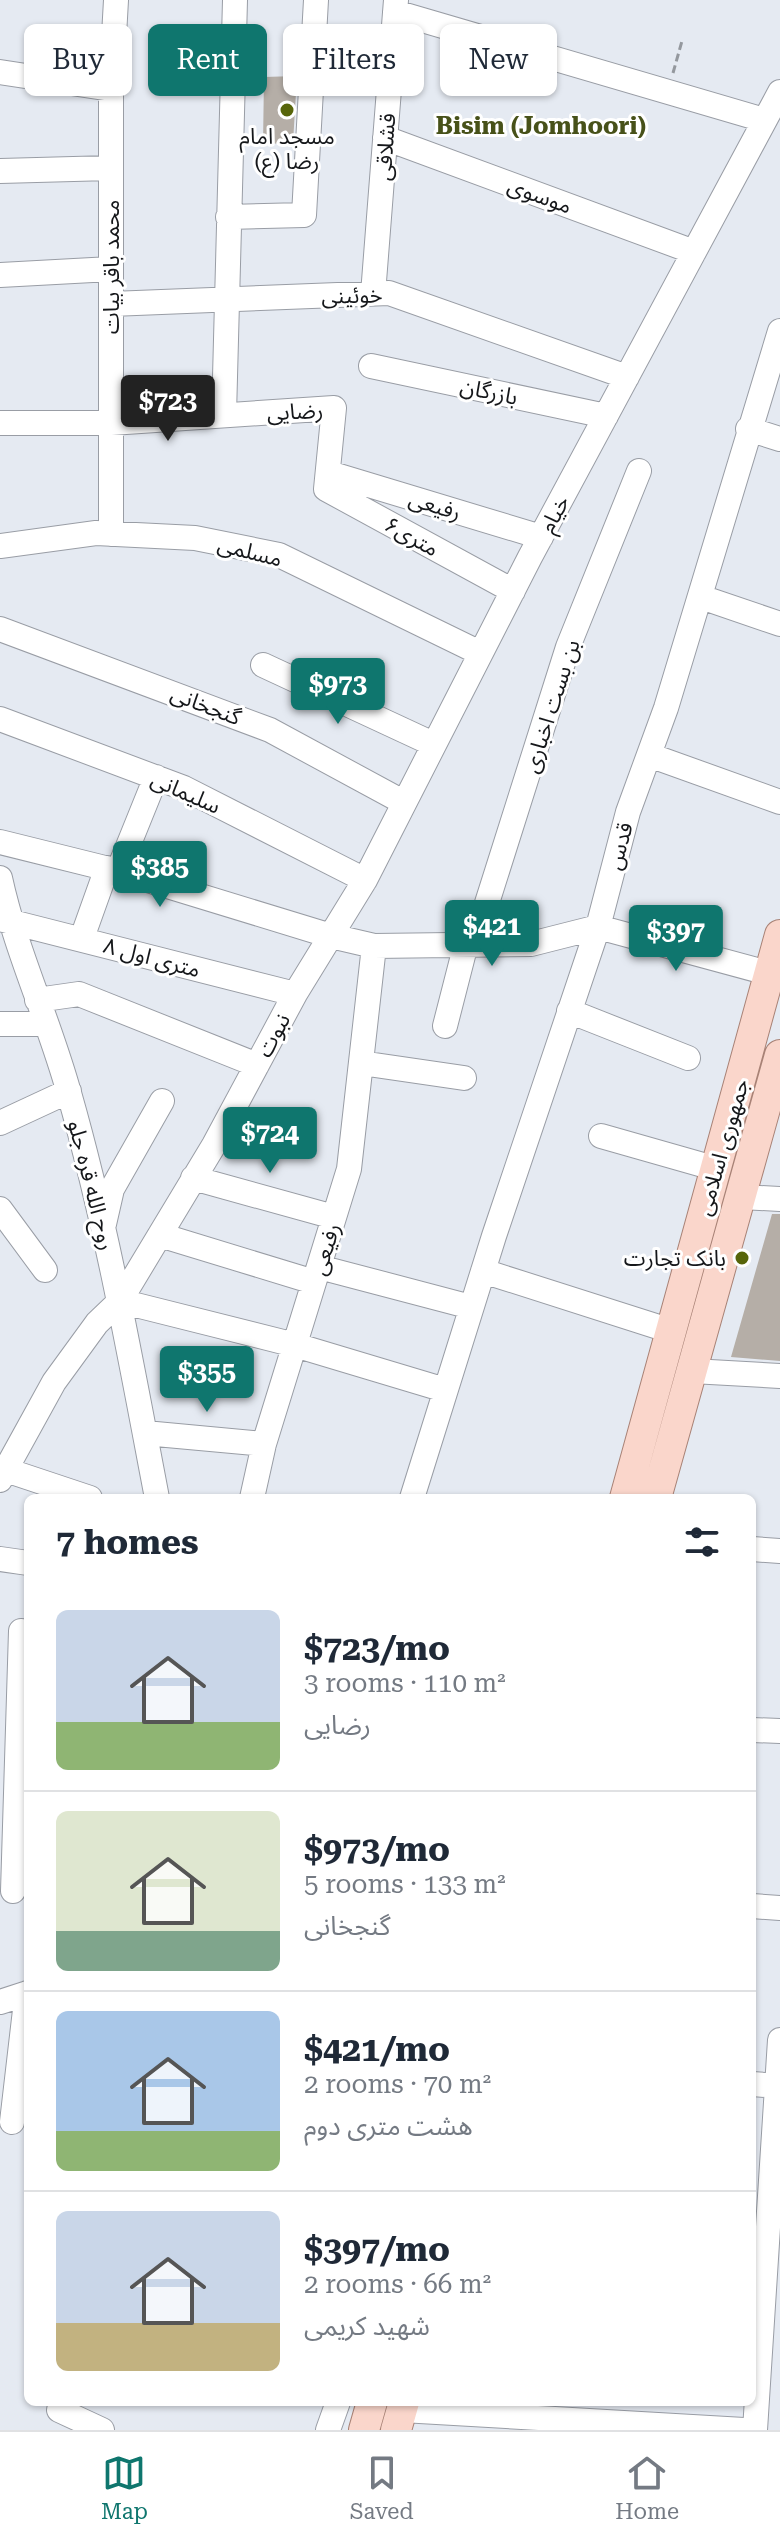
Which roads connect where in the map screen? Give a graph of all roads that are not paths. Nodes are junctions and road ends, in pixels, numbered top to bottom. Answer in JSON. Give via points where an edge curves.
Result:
{"nodes":[{"id":1,"x":116,"y":0,"type":"edge"},
{"id":2,"x":235,"y":0,"type":"edge"},
{"id":3,"x":316,"y":0,"type":"edge"},
{"id":4,"x":396,"y":6,"type":"edge"},
{"id":5,"x":115,"y":24,"type":"edge"},
{"id":6,"x":0,"y":72,"type":"edge"},
{"id":7,"x":24,"y":76,"type":"edge"},
{"id":8,"x":780,"y":92,"type":"edge"},
{"id":9,"x":111,"y":96,"type":"edge"},
{"id":10,"x":764,"y":120,"type":"junction"},
{"id":11,"x":385,"y":138,"type":"junction"},
{"id":12,"x":110,"y":168,"type":"junction"},
{"id":13,"x":0,"y":171,"type":"edge"},
{"id":14,"x":228,"y":217,"type":"junction"},
{"id":15,"x":694,"y":252,"type":"junction"},
{"id":16,"x":111,"y":269,"type":"junction"},
{"id":17,"x":0,"y":275,"type":"edge"},
{"id":18,"x":373,"y":294,"type":"junction"},
{"id":19,"x":226,"y":299,"type":"junction"},
{"id":20,"x":111,"y":304,"type":"junction"},
{"id":21,"x":780,"y":331,"type":"edge"},
{"id":22,"x":371,"y":366,"type":"dead end"},
{"id":23,"x":627,"y":377,"type":"junction"},
{"id":24,"x":224,"y":415,"type":"junction"},
{"id":25,"x":606,"y":416,"type":"junction"},
{"id":26,"x":0,"y":423,"type":"edge"},
{"id":27,"x":111,"y":423,"type":"junction"},
{"id":28,"x":748,"y":429,"type":"junction"},
{"id":29,"x":780,"y":439,"type":"edge"},
{"id":30,"x":639,"y":471,"type":"dead end"},
{"id":31,"x":329,"y":473,"type":"junction"},
{"id":32,"x":111,"y":534,"type":"junction"},
{"id":33,"x":541,"y":537,"type":"junction"},
{"id":34,"x":0,"y":546,"type":"edge"},
{"id":35,"x":513,"y":591,"type":"junction"},
{"id":36,"x":701,"y":597,"type":"junction"},
{"id":37,"x":780,"y":624,"type":"edge"},
{"id":38,"x":0,"y":629,"type":"edge"},
{"id":39,"x":480,"y":653,"type":"junction"},
{"id":40,"x":263,"y":665,"type":"dead end"},
{"id":41,"x":0,"y":719,"type":"edge"},
{"id":42,"x":433,"y":744,"type":"junction"},
{"id":43,"x":649,"y":755,"type":"junction"},
{"id":44,"x":156,"y":777,"type":"junction"},
{"id":45,"x":403,"y":802,"type":"junction"},
{"id":46,"x":780,"y":802,"type":"edge"},
{"id":47,"x":0,"y":842,"type":"edge"},
{"id":48,"x":112,"y":870,"type":"junction"},
{"id":49,"x":0,"y":878,"type":"edge"},
{"id":50,"x":365,"y":880,"type":"junction"},
{"id":51,"x":4,"y":919,"type":"edge"},
{"id":52,"x":598,"y":927,"type":"junction"},
{"id":53,"x":780,"y":935,"type":"edge"},
{"id":54,"x":331,"y":936,"type":"junction"},
{"id":55,"x":82,"y":938,"type":"junction"},
{"id":56,"x":470,"y":944,"type":"junction"},
{"id":57,"x":374,"y":946,"type":"junction"},
{"id":58,"x":768,"y":973,"type":"junction"},
{"id":59,"x":295,"y":994,"type":"junction"},
{"id":60,"x":37,"y":1000,"type":"junction"},
{"id":61,"x":569,"y":1011,"type":"junction"},
{"id":62,"x":0,"y":1024,"type":"edge"},
{"id":63,"x":45,"y":1024,"type":"junction"},
{"id":64,"x":445,"y":1026,"type":"dead end"},
{"id":65,"x":780,"y":1055,"type":"edge"},
{"id":66,"x":688,"y":1058,"type":"dead end"},
{"id":67,"x":361,"y":1063,"type":"junction"},
{"id":68,"x":257,"y":1065,"type":"junction"},
{"id":69,"x":464,"y":1078,"type":"dead end"},
{"id":70,"x":69,"y":1091,"type":"junction"},
{"id":71,"x":162,"y":1101,"type":"dead end"},
{"id":72,"x":0,"y":1123,"type":"edge"},
{"id":73,"x":601,"y":1136,"type":"dead end"},
{"id":74,"x":717,"y":1169,"type":"junction"},
{"id":75,"x":193,"y":1178,"type":"junction"},
{"id":76,"x":741,"y":1197,"type":"junction"},
{"id":77,"x":780,"y":1199,"type":"edge"},
{"id":78,"x":0,"y":1209,"type":"edge"},
{"id":79,"x":334,"y":1217,"type":"junction"},
{"id":80,"x":103,"y":1229,"type":"junction"},
{"id":81,"x":160,"y":1235,"type":"junction"},
{"id":82,"x":45,"y":1270,"type":"dead end"},
{"id":83,"x":483,"y":1271,"type":"junction"},
{"id":84,"x":317,"y":1274,"type":"junction"},
{"id":85,"x":120,"y":1301,"type":"junction"},
{"id":86,"x":471,"y":1307,"type":"junction"},
{"id":87,"x":671,"y":1331,"type":"junction"},
{"id":88,"x":295,"y":1345,"type":"junction"},
{"id":89,"x":692,"y":1371,"type":"junction"},
{"id":90,"x":780,"y":1376,"type":"edge"},
{"id":91,"x":445,"y":1390,"type":"junction"},
{"id":92,"x":145,"y":1433,"type":"junction"},
{"id":93,"x":264,"y":1444,"type":"junction"},
{"id":94,"x":1,"y":1472,"type":"edge"},
{"id":95,"x":76,"y":1494,"type":"edge"},
{"id":96,"x":156,"y":1494,"type":"edge"},
{"id":97,"x":253,"y":1494,"type":"edge"},
{"id":98,"x":413,"y":1494,"type":"edge"},
{"id":99,"x":626,"y":1494,"type":"edge"},
{"id":100,"x":657,"y":1494,"type":"edge"},
{"id":101,"x":756,"y":1549,"type":"edge"},
{"id":102,"x":780,"y":1551,"type":"edge"},
{"id":103,"x":0,"y":1559,"type":"edge"},
{"id":104,"x":24,"y":1562,"type":"edge"},
{"id":105,"x":16,"y":1628,"type":"edge"},
{"id":106,"x":23,"y":1725,"type":"edge"},
{"id":107,"x":756,"y":1730,"type":"edge"},
{"id":108,"x":780,"y":1731,"type":"edge"},
{"id":109,"x":14,"y":1891,"type":"edge"},
{"id":110,"x":756,"y":1906,"type":"edge"},
{"id":111,"x":780,"y":1908,"type":"edge"},
{"id":112,"x":24,"y":1994,"type":"edge"},
{"id":113,"x":0,"y":2002,"type":"edge"},
{"id":114,"x":24,"y":2025,"type":"edge"},
{"id":115,"x":780,"y":2040,"type":"edge"},
{"id":116,"x":756,"y":2084,"type":"edge"},
{"id":117,"x":778,"y":2086,"type":"edge"},
{"id":118,"x":12,"y":2122,"type":"dead end"},
{"id":119,"x":766,"y":2256,"type":"edge"},
{"id":120,"x":337,"y":2406,"type":"edge"},
{"id":121,"x":371,"y":2406,"type":"edge"},
{"id":122,"x":57,"y":2414,"type":"edge"},
{"id":123,"x":401,"y":2414,"type":"edge"},
{"id":124,"x":102,"y":2430,"type":"edge"},
{"id":125,"x":328,"y":2430,"type":"edge"},
{"id":126,"x":364,"y":2430,"type":"edge"},
{"id":127,"x":744,"y":2430,"type":"edge"},
{"id":128,"x":755,"y":2430,"type":"edge"}],
"edges":[{"from":1,"to":5,"type":"street","name":"محمد باقر بیات"},
{"from":2,"to":14,"type":"street"},
{"from":3,"to":14,"type":"street","via":[[304,215]]},
{"from":4,"to":10,"type":"street"},
{"from":4,"to":11,"type":"street","name":"قشلاقی"},
{"from":6,"to":7,"type":"street"},
{"from":8,"to":10,"type":"street","name":"خیام"},
{"from":9,"to":12,"type":"street","name":"محمد باقر بیات"},
{"from":10,"to":15,"type":"street","name":"خیام"},
{"from":11,"to":15,"type":"street","name":"موسوی"},
{"from":11,"to":18,"type":"street","name":"قشلاقی"},
{"from":12,"to":13,"type":"street"},
{"from":12,"to":16,"type":"street","name":"محمد باقر بیات"},
{"from":14,"to":19,"type":"street"},
{"from":15,"to":23,"type":"street","name":"خیام"},
{"from":16,"to":17,"type":"street"},
{"from":16,"to":20,"type":"street","name":"محمد باقر بیات"},
{"from":18,"to":19,"type":"street","name":"خوئینی"},
{"from":18,"to":23,"type":"street","name":"خوئینی","via":[[389,293]]},
{"from":19,"to":20,"type":"street","name":"خوئینی"},
{"from":19,"to":24,"type":"street"},
{"from":20,"to":27,"type":"street","name":"محمد باقر بیات"},
{"from":21,"to":28,"type":"street","name":"قدس"},
{"from":22,"to":25,"type":"street","name":"بازرگان"},
{"from":23,"to":25,"type":"street","name":"خیام"},
{"from":24,"to":27,"type":"street","name":"رضایی"},
{"from":24,"to":31,"type":"street","name":"رضایی","via":[[334,408]]},
{"from":25,"to":33,"type":"street","name":"خیام"},
{"from":26,"to":27,"type":"street","name":"رضایی"},
{"from":27,"to":32,"type":"street","name":"محمد باقر بیات"},
{"from":28,"to":29,"type":"street"},
{"from":28,"to":36,"type":"street","name":"قدس"},
{"from":30,"to":56,"type":"street","name":"بن بست اخباری","via":[[568,647]]},
{"from":31,"to":33,"type":"street","name":"رفیعی"},
{"from":31,"to":35,"type":"street","name":"۶متری","via":[[326,489]]},
{"from":32,"to":34,"type":"street","name":"مسلمی"},
{"from":32,"to":39,"type":"street","name":"مسلمی","via":[[195,538],[279,555]]},
{"from":33,"to":35,"type":"street","name":"خیام"},
{"from":35,"to":39,"type":"street","name":"خیام"},
{"from":36,"to":37,"type":"street"},
{"from":36,"to":43,"type":"street","name":"قدس"},
{"from":38,"to":45,"type":"street","name":"گنجخانی","via":[[270,730]]},
{"from":39,"to":42,"type":"street","name":"خیام"},
{"from":40,"to":42,"type":"street"},
{"from":41,"to":44,"type":"street","name":"سلیمانی"},
{"from":42,"to":45,"type":"street","name":"خیام"},
{"from":43,"to":46,"type":"street"},
{"from":43,"to":52,"type":"street","name":"قدس"},
{"from":44,"to":48,"type":"street"},
{"from":44,"to":50,"type":"street","name":"سلیمانی"},
{"from":45,"to":50,"type":"street","name":"خیام"},
{"from":47,"to":48,"type":"street"},
{"from":48,"to":54,"type":"street"},
{"from":48,"to":55,"type":"street"},
{"from":49,"to":51,"type":"street","name":"روح الله قره جلو"},
{"from":50,"to":54,"type":"street","name":"خیام"},
{"from":51,"to":55,"type":"street","name":"۸ متری اول"},
{"from":51,"to":60,"type":"street","name":"روح الله قره جلو"},
{"from":52,"to":56,"type":"street","via":[[531,944]]},
{"from":52,"to":58,"type":"street"},
{"from":52,"to":61,"type":"street","name":"قدس"},
{"from":53,"to":58,"type":"main road","name":"جمهوری اسلامی"},
{"from":54,"to":57,"type":"street"},
{"from":54,"to":59,"type":"street","name":"نبوت"},
{"from":55,"to":59,"type":"street","name":"۸ متری اول"},
{"from":56,"to":57,"type":"street"},
{"from":56,"to":64,"type":"street","name":"بن بست اخباری"},
{"from":57,"to":67,"type":"street","name":"رفیعی"},
{"from":58,"to":74,"type":"main road","name":"جمهوری اسلامی"},
{"from":59,"to":68,"type":"street","name":"نبوت"},
{"from":60,"to":63,"type":"street","name":"روح الله قره جلو"},
{"from":60,"to":68,"type":"street","via":[[79,994]]},
{"from":61,"to":66,"type":"street"},
{"from":61,"to":83,"type":"street","name":"قدس"},
{"from":62,"to":63,"type":"street"},
{"from":63,"to":70,"type":"street","name":"روح الله قره جلو"},
{"from":65,"to":76,"type":"main road","name":"جمهوری اسلامی"},
{"from":67,"to":69,"type":"street"},
{"from":67,"to":79,"type":"street","name":"رفیعی","via":[[349,1169]]},
{"from":68,"to":75,"type":"street","name":"نبوت"},
{"from":70,"to":72,"type":"street"},
{"from":70,"to":80,"type":"street","name":"روح الله قره جلو"},
{"from":71,"to":80,"type":"street","via":[[112,1189]]},
{"from":73,"to":74,"type":"street"},
{"from":74,"to":87,"type":"main road","name":"جمهوری اسلامی"},
{"from":75,"to":79,"type":"street"},
{"from":75,"to":81,"type":"street","name":"نبوت"},
{"from":76,"to":77,"type":"street"},
{"from":76,"to":89,"type":"main road","name":"جمهوری اسلامی"},
{"from":78,"to":82,"type":"street"},
{"from":79,"to":84,"type":"street","name":"رفیعی"},
{"from":80,"to":85,"type":"street","name":"روح الله قره جلو"},
{"from":81,"to":84,"type":"street"},
{"from":81,"to":85,"type":"street","name":"نبوت"},
{"from":83,"to":86,"type":"street","name":"قدس"},
{"from":83,"to":87,"type":"street"},
{"from":84,"to":86,"type":"street"},
{"from":84,"to":88,"type":"street","name":"رفیعی"},
{"from":85,"to":88,"type":"street"},
{"from":85,"to":92,"type":"street","name":"روح الله قره جلو"},
{"from":85,"to":94,"type":"street","name":"نبوت","via":[[54,1382]]},
{"from":86,"to":91,"type":"street","name":"قدس"},
{"from":87,"to":99,"type":"main road","name":"جمهوری اسلامی"},
{"from":88,"to":91,"type":"street"},
{"from":88,"to":93,"type":"street","name":"رفیعی"},
{"from":89,"to":90,"type":"street"},
{"from":89,"to":100,"type":"main road","name":"جمهوری اسلامی"},
{"from":91,"to":98,"type":"street","name":"قدس"},
{"from":92,"to":93,"type":"street"},
{"from":92,"to":96,"type":"street","name":"روح الله قره جلو"},
{"from":93,"to":97,"type":"street","name":"رفیعی"},
{"from":94,"to":95,"type":"street"},
{"from":101,"to":102,"type":"street"},
{"from":103,"to":104,"type":"street"},
{"from":105,"to":106,"type":"street"},
{"from":106,"to":109,"type":"street"},
{"from":107,"to":108,"type":"street"},
{"from":110,"to":111,"type":"street"},
{"from":112,"to":113,"type":"street"},
{"from":114,"to":118,"type":"street"},
{"from":115,"to":117,"type":"street"},
{"from":116,"to":117,"type":"street"},
{"from":117,"to":119,"type":"street"},
{"from":119,"to":128,"type":"street"},
{"from":120,"to":125,"type":"street"},
{"from":121,"to":126,"type":"main road"},
{"from":122,"to":124,"type":"street"},
{"from":123,"to":127,"type":"street"}]}
